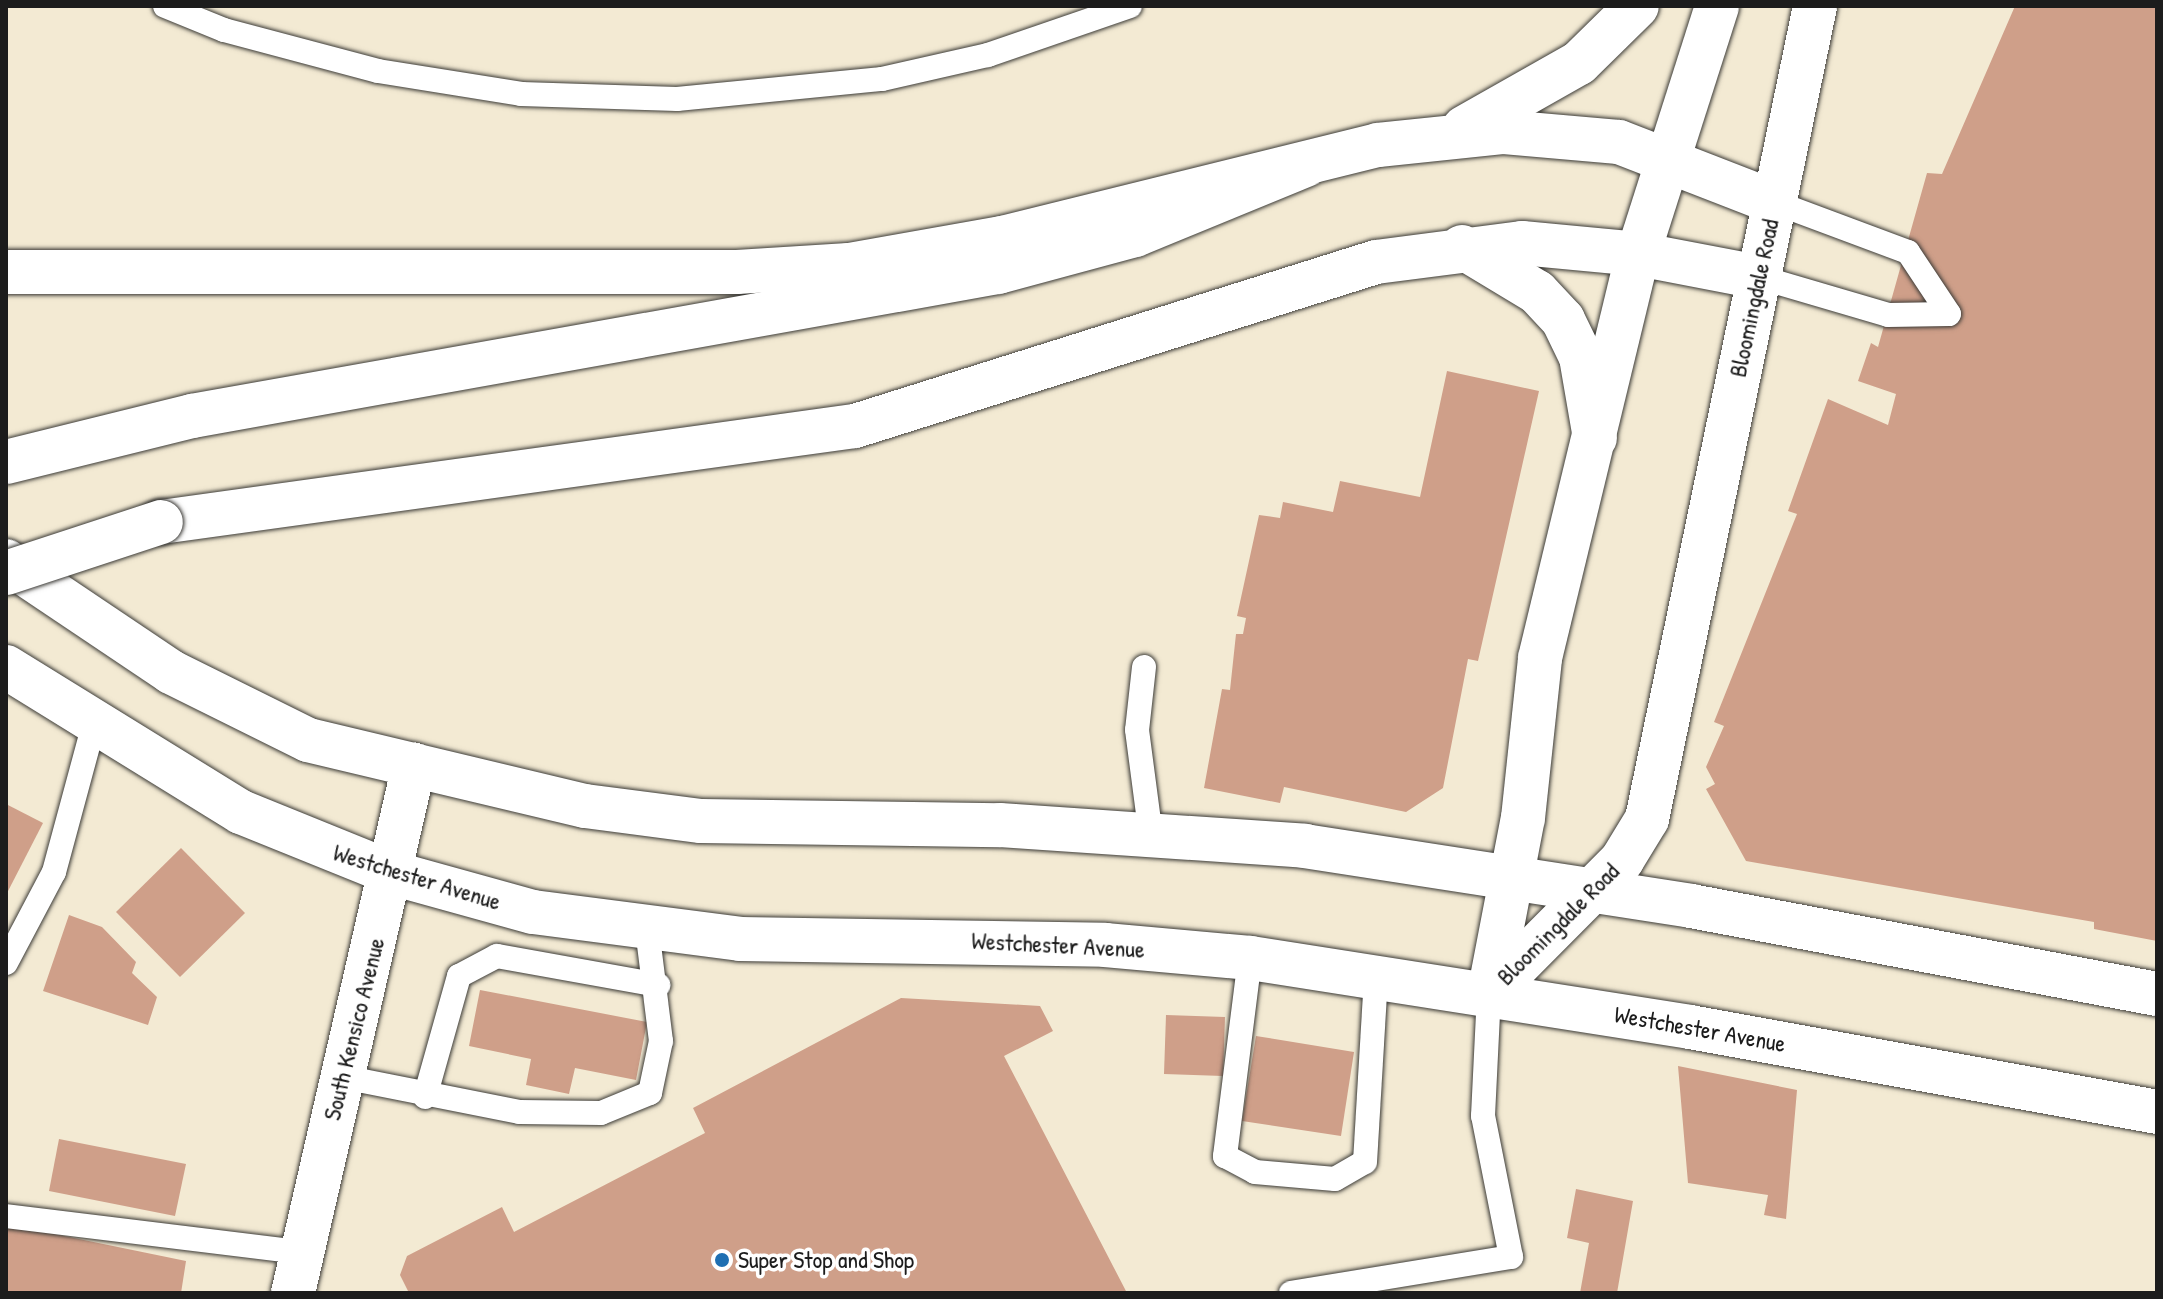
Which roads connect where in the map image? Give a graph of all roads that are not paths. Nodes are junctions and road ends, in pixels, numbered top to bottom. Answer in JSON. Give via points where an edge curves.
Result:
{"nodes":[{"id":1,"x":165,"y":6,"type":"edge"},
{"id":2,"x":1100,"y":6,"type":"edge"},
{"id":3,"x":1130,"y":6,"type":"edge"},
{"id":4,"x":1637,"y":6,"type":"edge"},
{"id":5,"x":1717,"y":6,"type":"edge"},
{"id":6,"x":1815,"y":6,"type":"edge"},
{"id":7,"x":1053,"y":34,"type":"junction"},
{"id":8,"x":1435,"y":136,"type":"junction"},
{"id":9,"x":1664,"y":160,"type":"junction"},
{"id":10,"x":1306,"y":165,"type":"junction"},
{"id":11,"x":1774,"y":202,"type":"junction"},
{"id":12,"x":1462,"y":247,"type":"junction"},
{"id":13,"x":1638,"y":254,"type":"junction"},
{"id":14,"x":6,"y":272,"type":"edge"},
{"id":15,"x":1759,"y":277,"type":"junction"},
{"id":16,"x":1595,"y":438,"type":"junction"},
{"id":17,"x":6,"y":462,"type":"edge"},
{"id":18,"x":6,"y":561,"type":"edge"},
{"id":19,"x":6,"y":573,"type":"edge"},
{"id":20,"x":6,"y":667,"type":"edge"},
{"id":21,"x":1144,"y":667,"type":"dead end"},
{"id":22,"x":94,"y":724,"type":"junction"},
{"id":23,"x":414,"y":765,"type":"junction"},
{"id":24,"x":1151,"y":837,"type":"junction"},
{"id":25,"x":392,"y":873,"type":"junction"},
{"id":26,"x":1510,"y":878,"type":"junction"},
{"id":27,"x":1591,"y":890,"type":"junction"},
{"id":28,"x":537,"y":913,"type":"junction"},
{"id":29,"x":647,"y":929,"type":"junction"},
{"id":30,"x":1250,"y":958,"type":"junction"},
{"id":31,"x":523,"y":960,"type":"junction"},
{"id":32,"x":6,"y":963,"type":"edge"},
{"id":33,"x":1376,"y":976,"type":"junction"},
{"id":34,"x":658,"y":985,"type":"junction"},
{"id":35,"x":1489,"y":994,"type":"junction"},
{"id":36,"x":2157,"y":994,"type":"edge"},
{"id":37,"x":343,"y":1077,"type":"junction"},
{"id":38,"x":425,"y":1097,"type":"junction"},
{"id":39,"x":2157,"y":1112,"type":"edge"},
{"id":40,"x":6,"y":1216,"type":"edge"},
{"id":41,"x":297,"y":1272,"type":"edge"},
{"id":42,"x":1291,"y":1293,"type":"edge"}],
"edges":[{"from":1,"to":7,"type":"lane","via":[[224,30],[378,71],[599,98],[778,94],[882,79]]},
{"from":2,"to":7,"type":"lane"},
{"from":3,"to":7,"type":"lane"},
{"from":4,"to":8,"type":"main road","via":[[1579,63],[1508,107]]},
{"from":5,"to":9,"type":"main road","name":"Bloomingdale Road","via":[[1700,75]]},
{"from":6,"to":11,"type":"main road","name":"Bloomingdale Road"},
{"from":8,"to":9,"type":"main road","via":[[1586,134]]},
{"from":8,"to":10,"type":"main road"},
{"from":9,"to":11,"type":"main road"},
{"from":9,"to":13,"type":"main road","name":"Bloomingdale Road"},
{"from":10,"to":14,"type":"main road","via":[[1105,207],[1002,238],[849,265],[737,272]]},
{"from":10,"to":17,"type":"main road","via":[[1135,235],[998,272],[73,443]]},
{"from":11,"to":15,"type":"main road","name":"Bloomingdale Road"},
{"from":11,"to":15,"type":"lane","via":[[1908,252],[1949,314],[1888,315]]},
{"from":12,"to":13,"type":"main road","via":[[1522,243]]},
{"from":12,"to":16,"type":"main road","via":[[1537,292],[1563,320],[1581,357]]},
{"from":12,"to":19,"type":"main road","bridge":true,"via":[[1302,283],[855,426],[161,522]]},
{"from":13,"to":15,"type":"main road"},
{"from":13,"to":16,"type":"main road","name":"Bloomingdale Road"},
{"from":15,"to":27,"type":"main road","name":"Bloomingdale Road","via":[[1647,819]]},
{"from":16,"to":26,"type":"main road","name":"Bloomingdale Road","via":[[1540,658]]},
{"from":18,"to":23,"type":"main road","via":[[240,710],[308,740]]},
{"from":20,"to":22,"type":"main road","name":"Westchester Avenue"},
{"from":21,"to":24,"type":"lane","via":[[1137,730]]},
{"from":22,"to":25,"type":"main road","name":"Westchester Avenue","via":[[241,812]]},
{"from":22,"to":32,"type":"lane","via":[[54,872]]},
{"from":23,"to":24,"type":"main road","via":[[585,806],[701,821],[1000,825]]},
{"from":23,"to":25,"type":"main road","name":"South Kensico Avenue"},
{"from":24,"to":26,"type":"main road","via":[[1305,846]]},
{"from":25,"to":28,"type":"main road","name":"Westchester Avenue"},
{"from":25,"to":37,"type":"main road","name":"South Kensico Avenue"},
{"from":26,"to":27,"type":"main road"},
{"from":26,"to":35,"type":"main road","name":"Bloomingdale Road"},
{"from":27,"to":35,"type":"main road","name":"Bloomingdale Road"},
{"from":27,"to":36,"type":"main road"},
{"from":28,"to":29,"type":"main road","name":"Westchester Avenue"},
{"from":28,"to":31,"type":"lane"},
{"from":29,"to":30,"type":"main road","name":"Westchester Avenue","via":[[814,943],[1105,945]]},
{"from":29,"to":34,"type":"lane"},
{"from":30,"to":33,"type":"main road","name":"Westchester Avenue"},
{"from":30,"to":33,"type":"lane","via":[[1225,1156],[1255,1172],[1335,1179],[1365,1162]]},
{"from":31,"to":34,"type":"lane"},
{"from":31,"to":38,"type":"lane","via":[[497,956],[459,976]]},
{"from":33,"to":35,"type":"main road","name":"Westchester Avenue"},
{"from":34,"to":38,"type":"lane","via":[[661,1041],[650,1093],[601,1113],[520,1112]]},
{"from":35,"to":39,"type":"main road","name":"Westchester Avenue"},
{"from":35,"to":42,"type":"lane","via":[[1483,1116],[1511,1257]]},
{"from":37,"to":38,"type":"lane"},
{"from":37,"to":41,"type":"main road","name":"South Kensico Avenue"},
{"from":40,"to":41,"type":"lane"}]}
